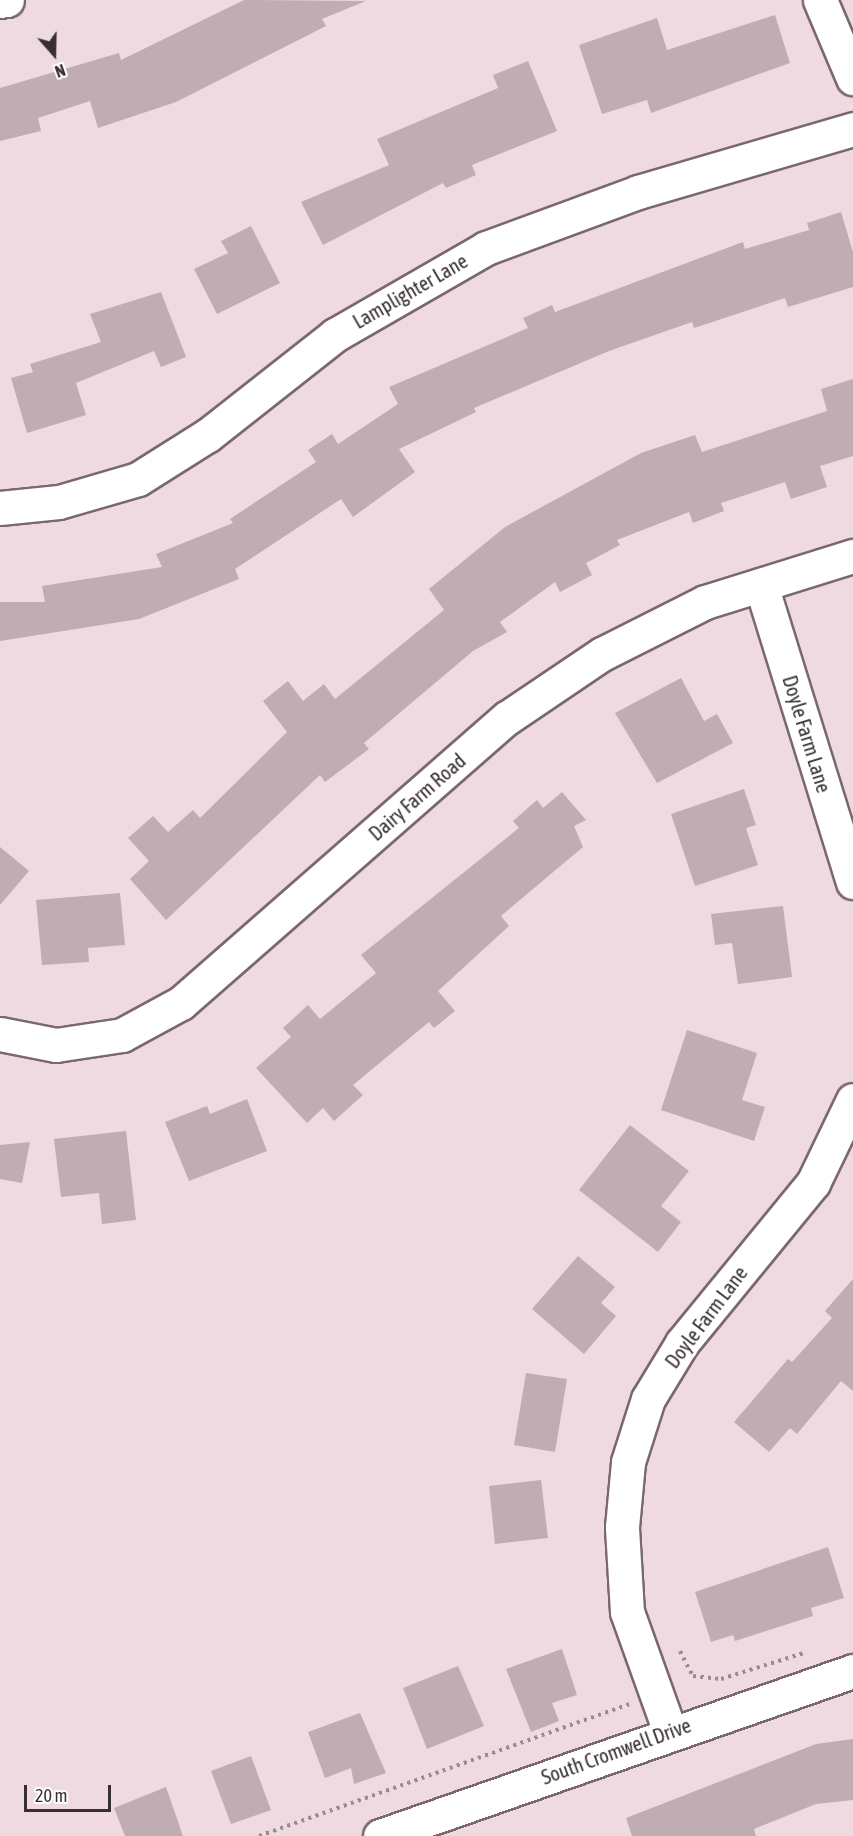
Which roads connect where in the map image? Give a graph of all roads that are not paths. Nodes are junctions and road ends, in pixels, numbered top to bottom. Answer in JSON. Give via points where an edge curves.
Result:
{"nodes":[{"id":1,"x":7,"y":0,"type":"edge"},
{"id":2,"x":820,"y":0,"type":"edge"},
{"id":3,"x":0,"y":1,"type":"edge"},
{"id":4,"x":853,"y":78,"type":"edge"},
{"id":5,"x":853,"y":129,"type":"edge"},
{"id":6,"x":0,"y":508,"type":"edge"},
{"id":7,"x":853,"y":556,"type":"edge"},
{"id":8,"x":761,"y":585,"type":"junction"},
{"id":9,"x":853,"y":882,"type":"edge"},
{"id":10,"x":0,"y":1034,"type":"edge"},
{"id":11,"x":853,"y":1100,"type":"edge"},
{"id":12,"x":853,"y":1671,"type":"edge"},
{"id":13,"x":670,"y":1732,"type":"junction"},
{"id":14,"x":432,"y":1827,"type":"edge"},
{"id":15,"x":380,"y":1836,"type":"edge"}],
"edges":[{"from":1,"to":3,"type":"street"},
{"from":2,"to":4,"type":"street"},
{"from":5,"to":6,"type":"street","name":"Lamplighter Lane","via":[[639,192],[486,248],[335,335],[208,435],[138,479],[59,502]]},
{"from":7,"to":8,"type":"street","name":"Dairy Farm Road"},
{"from":8,"to":9,"type":"street","name":"Doyle Farm Lane"},
{"from":8,"to":10,"type":"street","name":"Dairy Farm Road","via":[[705,602],[602,654],[507,718],[181,1003],[122,1035],[56,1045]]},
{"from":11,"to":13,"type":"street","name":"Doyle Farm Lane","via":[[813,1183],[682,1343],[648,1399],[628,1461],[622,1527],[627,1612]]},
{"from":12,"to":13,"type":"street","name":"South Cromwell Drive"},
{"from":13,"to":14,"type":"street","name":"South Cromwell Drive"},
{"from":14,"to":15,"type":"street","name":"South Cromwell Drive"}]}
